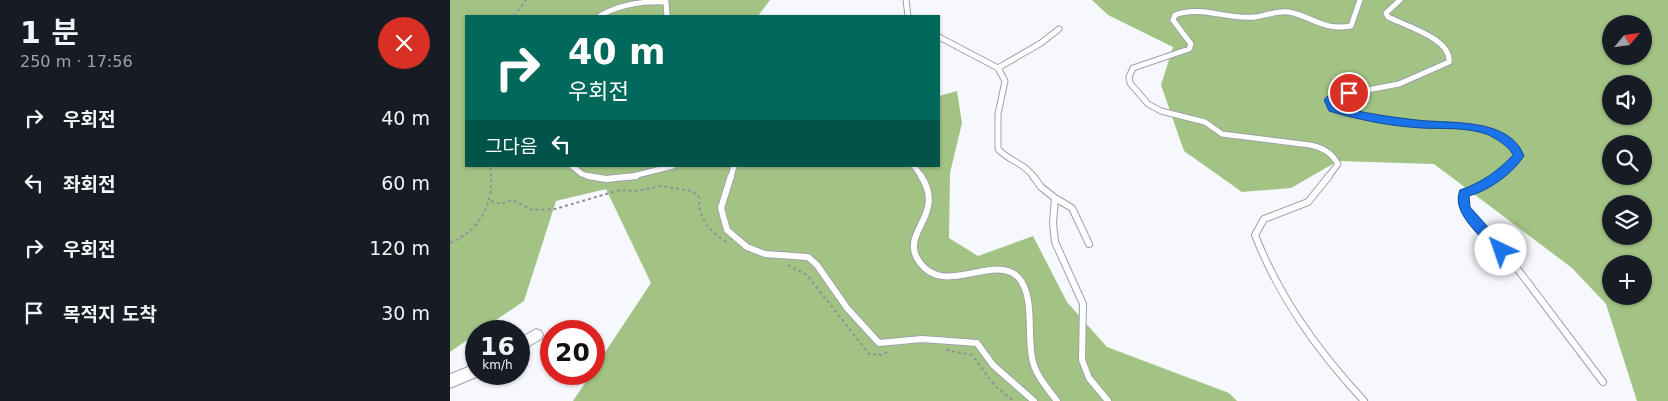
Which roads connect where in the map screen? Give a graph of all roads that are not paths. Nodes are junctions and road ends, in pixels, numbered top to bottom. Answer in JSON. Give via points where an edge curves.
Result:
{"nodes":[{"id":1,"x":906,"y":0,"type":"edge"},
{"id":2,"x":1360,"y":0,"type":"edge"},
{"id":3,"x":1400,"y":0,"type":"edge"},
{"id":4,"x":602,"y":15,"type":"edge"},
{"id":5,"x":666,"y":15,"type":"edge"},
{"id":6,"x":908,"y":15,"type":"edge"},
{"id":7,"x":1059,"y":29,"type":"dead end"},
{"id":8,"x":940,"y":39,"type":"edge"},
{"id":9,"x":998,"y":68,"type":"junction"},
{"id":10,"x":573,"y":167,"type":"edge"},
{"id":11,"x":669,"y":167,"type":"edge"},
{"id":12,"x":734,"y":167,"type":"edge"},
{"id":13,"x":915,"y":167,"type":"edge"},
{"id":14,"x":1055,"y":198,"type":"junction"},
{"id":15,"x":1089,"y":244,"type":"dead end"},
{"id":16,"x":536,"y":335,"type":"dead end"},
{"id":17,"x":530,"y":339,"type":"edge"},
{"id":18,"x":465,"y":374,"type":"edge"},
{"id":19,"x":450,"y":380,"type":"edge"},
{"id":20,"x":1603,"y":382,"type":"dead end"},
{"id":21,"x":1034,"y":401,"type":"edge"},
{"id":22,"x":1057,"y":401,"type":"edge"},
{"id":23,"x":1108,"y":401,"type":"edge"},
{"id":24,"x":1364,"y":401,"type":"edge"}],
"edges":[{"from":1,"to":6,"type":"lane"},
{"from":2,"to":24,"type":"lane","via":[[1351,26],[1336,30],[1289,12],[1256,17],[1183,11],[1173,20],[1191,44],[1189,49],[1133,68],[1129,77],[1138,95],[1161,111],[1205,122],[1222,134],[1310,145],[1324,148],[1332,154],[1338,164],[1308,202],[1264,219],[1255,234],[1283,300],[1339,374]]},
{"from":3,"to":20,"type":"lane","via":[[1386,13],[1388,17],[1441,42],[1448,49],[1449,62],[1399,84],[1335,96],[1329,100],[1333,109],[1418,124],[1469,126],[1491,131],[1516,148],[1518,156],[1507,168],[1479,189],[1464,193],[1464,208],[1513,263]]},
{"from":4,"to":5,"type":"lane","via":[[614,9],[655,0],[666,2]]},
{"from":7,"to":9,"type":"lane","via":[[1041,44]]},
{"from":8,"to":9,"type":"lane"},
{"from":9,"to":14,"type":"lane","via":[[1005,81],[998,114],[998,149],[1007,159],[1025,165],[1041,188]]},
{"from":10,"to":11,"type":"lane","via":[[590,179],[629,177]]},
{"from":12,"to":21,"type":"lane","via":[[721,208],[727,230],[747,247],[765,254],[808,257],[879,343],[922,339],[977,343],[993,365]]},
{"from":13,"to":22,"type":"lane","via":[[930,196],[914,241],[916,255],[925,270],[949,278],[988,271],[1008,271],[1018,276],[1028,298],[1032,359],[1042,382]]},
{"from":14,"to":15,"type":"lane","via":[[1072,208]]},
{"from":14,"to":23,"type":"lane","via":[[1055,242],[1083,304],[1082,360],[1089,378]]},
{"from":16,"to":17,"type":"street"},
{"from":18,"to":19,"type":"street"}]}
